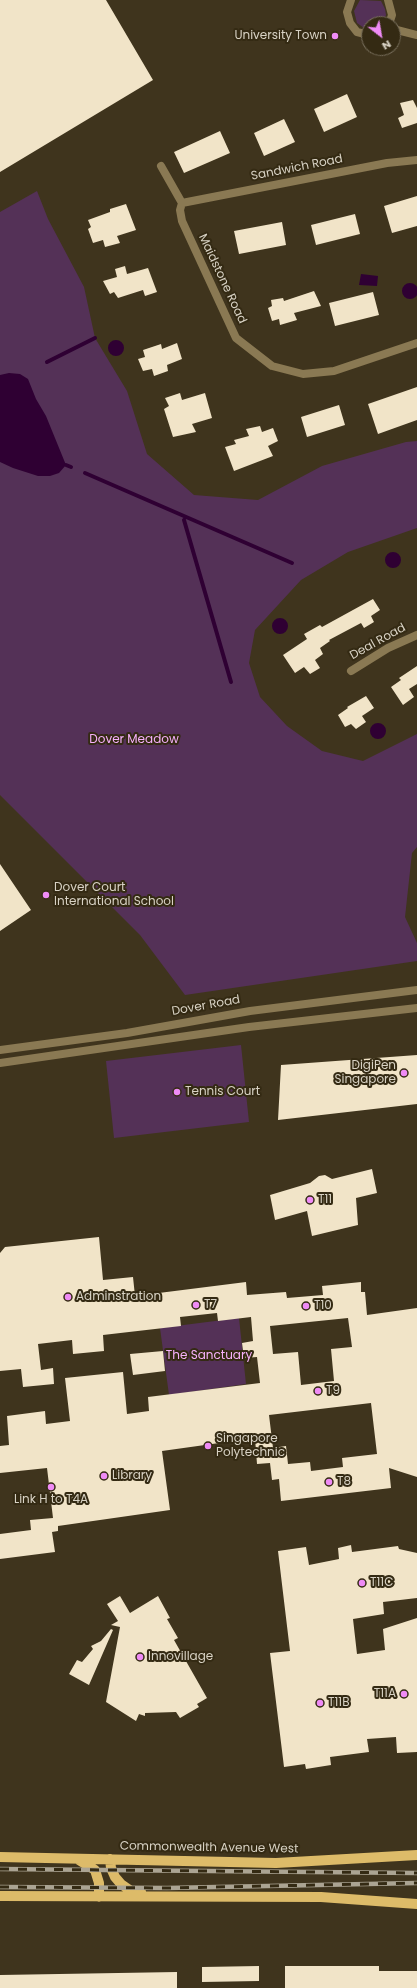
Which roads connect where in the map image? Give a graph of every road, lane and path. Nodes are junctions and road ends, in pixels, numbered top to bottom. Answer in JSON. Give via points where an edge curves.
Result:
{"nodes":[{"id":1,"x":351,"y":0,"type":"edge"},
{"id":2,"x":388,"y":0,"type":"edge"},
{"id":3,"x":392,"y":16,"type":"edge"},
{"id":4,"x":401,"y":31,"type":"edge"},
{"id":5,"x":361,"y":33,"type":"edge"},
{"id":6,"x":417,"y":35,"type":"edge"},
{"id":7,"x":417,"y":160,"type":"edge"},
{"id":8,"x":161,"y":166,"type":"dead end"},
{"id":9,"x":182,"y":203,"type":"junction"},
{"id":10,"x":417,"y":343,"type":"edge"},
{"id":11,"x":417,"y":635,"type":"edge"},
{"id":12,"x":351,"y":671,"type":"dead end"},
{"id":13,"x":417,"y":990,"type":"edge"},
{"id":14,"x":417,"y":1008,"type":"edge"},
{"id":15,"x":0,"y":1050,"type":"edge"},
{"id":16,"x":0,"y":1063,"type":"edge"},
{"id":17,"x":417,"y":1855,"type":"edge"},
{"id":18,"x":0,"y":1857,"type":"edge"},
{"id":19,"x":110,"y":1859,"type":"junction"},
{"id":20,"x":79,"y":1860,"type":"junction"},
{"id":21,"x":0,"y":1896,"type":"edge"},
{"id":22,"x":99,"y":1897,"type":"junction"},
{"id":23,"x":183,"y":1897,"type":"junction"},
{"id":24,"x":417,"y":1904,"type":"edge"}],
"edges":[{"from":1,"to":5,"type":"street","via":[[347,12],[350,23]]},
{"from":2,"to":3,"type":"street"},
{"from":4,"to":6,"type":"street"},
{"from":7,"to":9,"type":"street","name":"Sandwich Road","via":[[388,163]]},
{"from":8,"to":9,"type":"street"},
{"from":9,"to":10,"type":"street","name":"Maidstone Road","via":[[182,221],[236,338],[272,366],[303,374],[334,371]]},
{"from":11,"to":12,"type":"street","name":"Deal Road","via":[[388,648]]},
{"from":13,"to":15,"type":"street","name":"Dover Road","via":[[257,1010],[127,1033]]},
{"from":14,"to":16,"type":"street","via":[[249,1027]]},
{"from":17,"to":19,"type":"main road","name":"Commonwealth Avenue West","via":[[276,1863]]},
{"from":18,"to":20,"type":"main road","name":"Commonwealth Avenue West"},
{"from":19,"to":20,"type":"main road","name":"Commonwealth Avenue West"},
{"from":19,"to":23,"type":"main road","via":[[115,1877],[131,1891]]},
{"from":20,"to":22,"type":"main road","via":[[96,1870]]},
{"from":21,"to":22,"type":"main road"},
{"from":22,"to":23,"type":"main road"},
{"from":23,"to":24,"type":"main road","via":[[321,1897]]}]}
